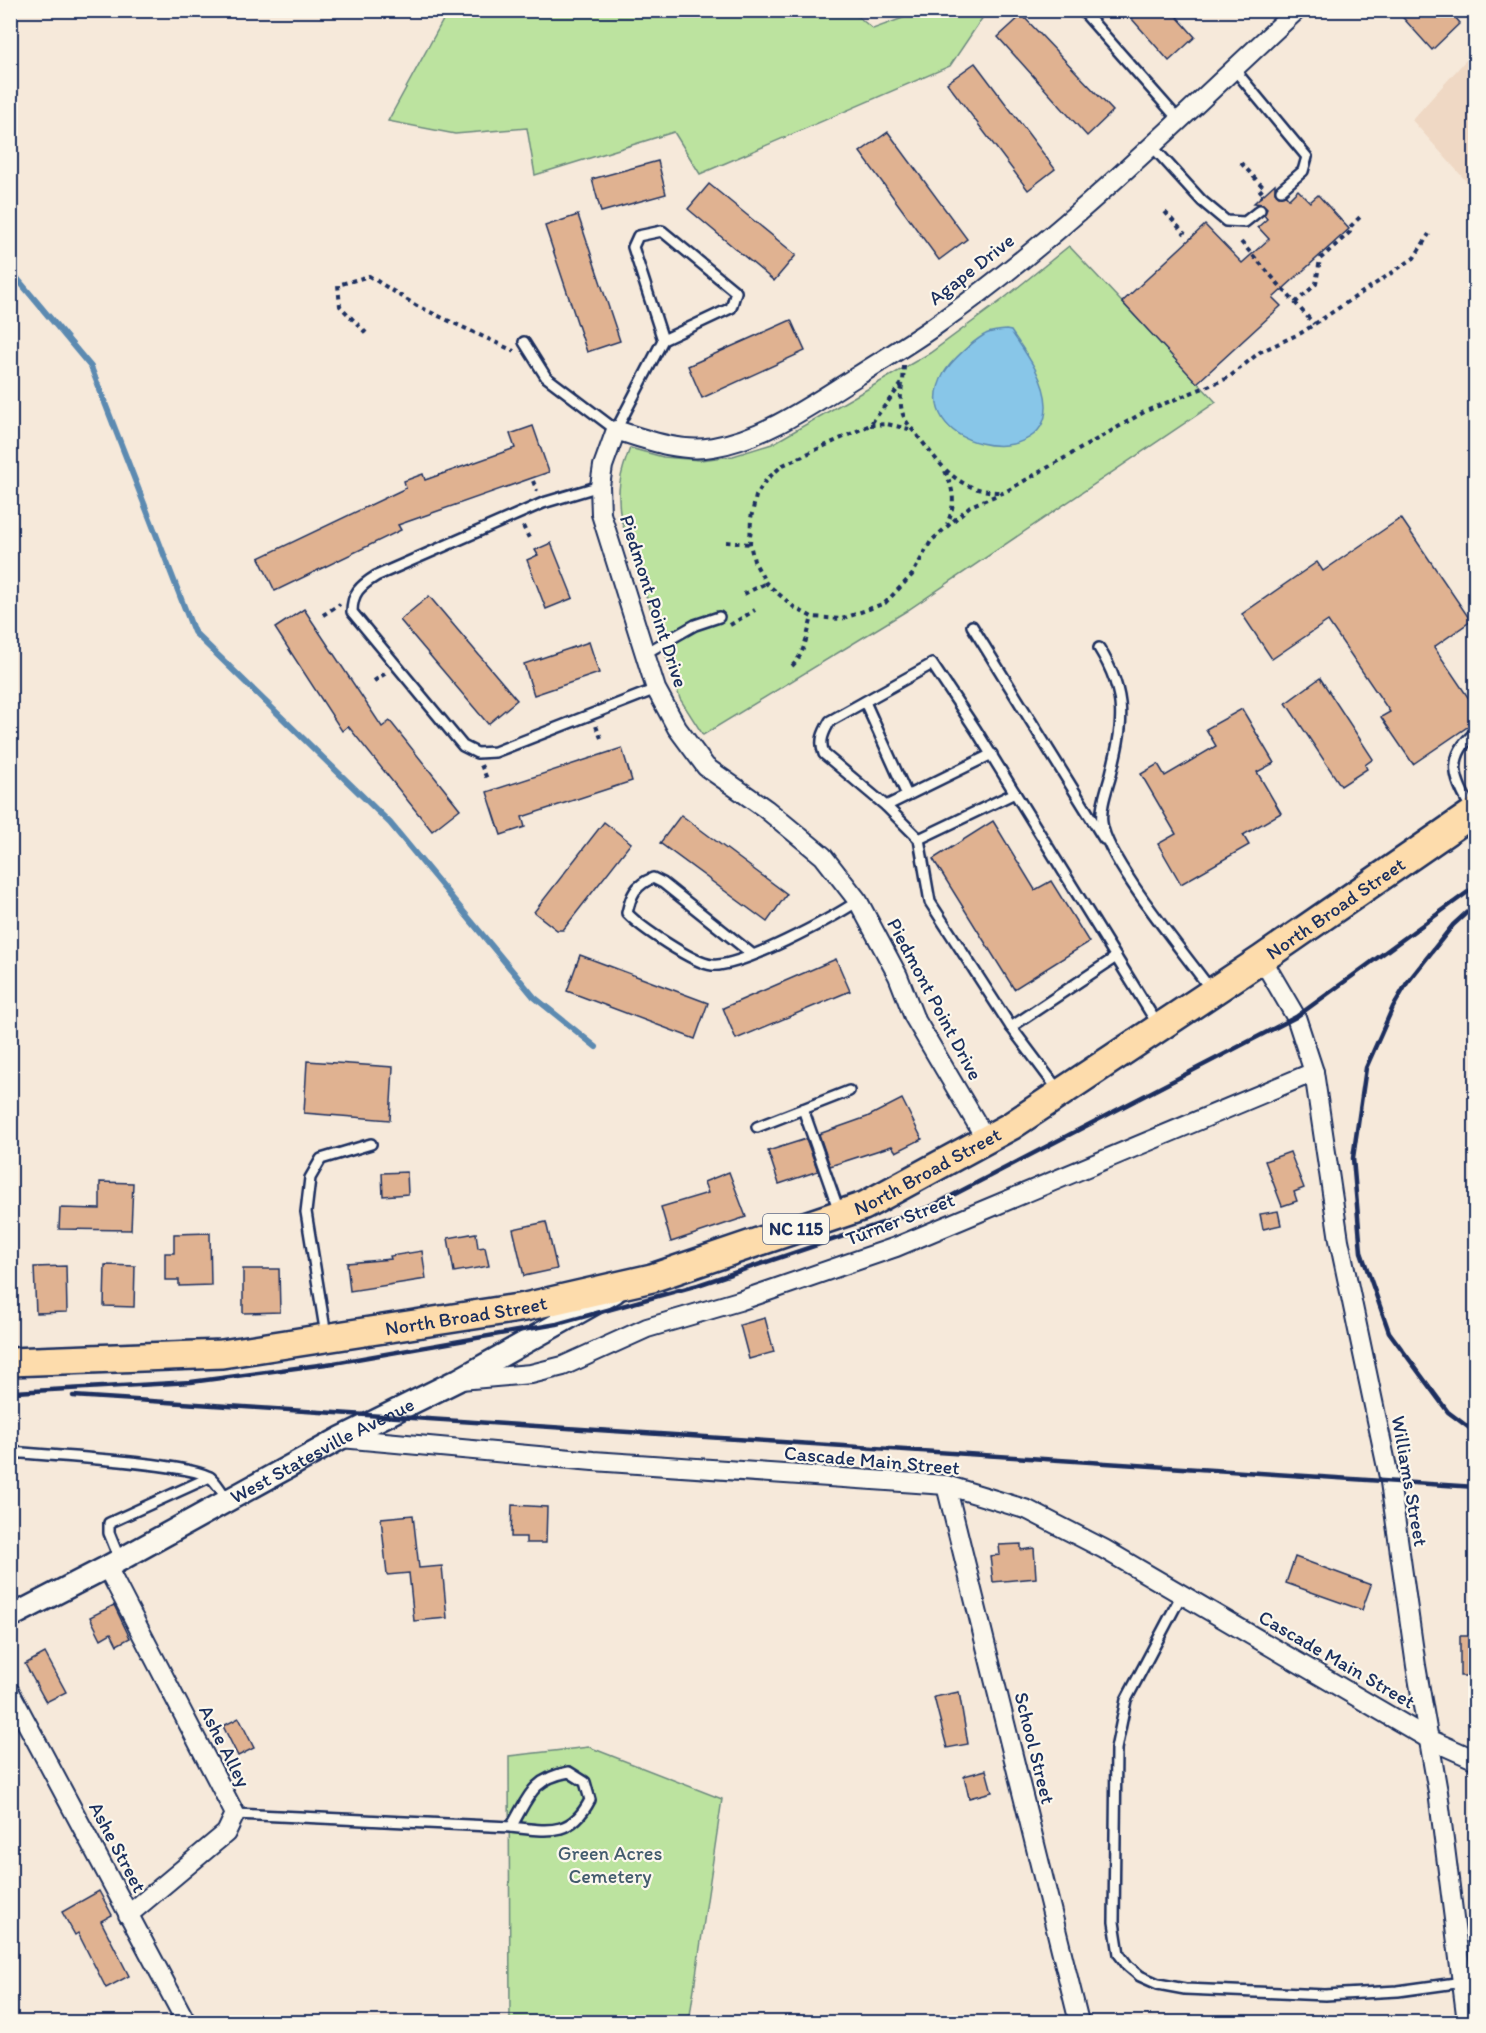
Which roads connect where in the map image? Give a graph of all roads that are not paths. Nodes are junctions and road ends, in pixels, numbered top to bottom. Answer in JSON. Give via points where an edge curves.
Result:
{"nodes":[{"id":1,"x":1082,"y":10,"type":"edge"},
{"id":2,"x":1297,"y":10,"type":"edge"},
{"id":3,"x":1234,"y":69,"type":"junction"},
{"id":4,"x":1179,"y":120,"type":"junction"},
{"id":5,"x":1151,"y":145,"type":"junction"},
{"id":6,"x":1281,"y":190,"type":"dead end"},
{"id":7,"x":1260,"y":210,"type":"dead end"},
{"id":8,"x":663,"y":340,"type":"junction"},
{"id":9,"x":524,"y":342,"type":"dead end"},
{"id":10,"x":616,"y":430,"type":"junction"},
{"id":11,"x":600,"y":486,"type":"junction"},
{"id":12,"x":719,"y":616,"type":"dead end"},
{"id":13,"x":972,"y":626,"type":"dead end"},
{"id":14,"x":1099,"y":648,"type":"dead end"},
{"id":15,"x":644,"y":655,"type":"junction"},
{"id":16,"x":656,"y":689,"type":"junction"},
{"id":17,"x":865,"y":702,"type":"junction"},
{"id":18,"x":1476,"y":732,"type":"edge"},
{"id":19,"x":992,"y":754,"type":"junction"},
{"id":20,"x":1015,"y":793,"type":"junction"},
{"id":21,"x":907,"y":795,"type":"junction"},
{"id":22,"x":886,"y":806,"type":"junction"},
{"id":23,"x":1475,"y":812,"type":"edge"},
{"id":24,"x":919,"y":839,"type":"junction"},
{"id":25,"x":1113,"y":854,"type":"junction"},
{"id":26,"x":858,"y":901,"type":"junction"},
{"id":27,"x":752,"y":954,"type":"junction"},
{"id":28,"x":1116,"y":957,"type":"junction"},
{"id":29,"x":1262,"y":959,"type":"junction"},
{"id":30,"x":1213,"y":992,"type":"junction"},
{"id":31,"x":1011,"y":1027,"type":"junction"},
{"id":32,"x":1160,"y":1027,"type":"junction"},
{"id":33,"x":1314,"y":1072,"type":"junction"},
{"id":34,"x":849,"y":1091,"type":"dead end"},
{"id":35,"x":1061,"y":1093,"type":"junction"},
{"id":36,"x":803,"y":1109,"type":"junction"},
{"id":37,"x":757,"y":1127,"type":"dead end"},
{"id":38,"x":987,"y":1141,"type":"junction"},
{"id":39,"x":371,"y":1144,"type":"dead end"},
{"id":40,"x":840,"y":1214,"type":"junction"},
{"id":41,"x":633,"y":1282,"type":"junction"},
{"id":42,"x":326,"y":1338,"type":"junction"},
{"id":43,"x":10,"y":1362,"type":"edge"},
{"id":44,"x":458,"y":1380,"type":"junction"},
{"id":45,"x":341,"y":1438,"type":"junction"},
{"id":46,"x":10,"y":1452,"type":"edge"},
{"id":47,"x":210,"y":1478,"type":"junction"},
{"id":48,"x":946,"y":1485,"type":"junction"},
{"id":49,"x":228,"y":1501,"type":"junction"},
{"id":50,"x":113,"y":1564,"type":"junction"},
{"id":51,"x":1182,"y":1594,"type":"junction"},
{"id":52,"x":10,"y":1617,"type":"edge"},
{"id":53,"x":10,"y":1692,"type":"edge"},
{"id":54,"x":1429,"y":1739,"type":"junction"},
{"id":55,"x":1476,"y":1760,"type":"edge"},
{"id":56,"x":235,"y":1814,"type":"junction"},
{"id":57,"x":512,"y":1827,"type":"junction"},
{"id":58,"x":128,"y":1916,"type":"junction"},
{"id":59,"x":1463,"y":1982,"type":"junction"},
{"id":60,"x":186,"y":2022,"type":"edge"},
{"id":61,"x":1080,"y":2022,"type":"edge"},
{"id":62,"x":1467,"y":2022,"type":"edge"}],
"edges":[{"from":1,"to":4,"type":"lane"},
{"from":2,"to":3,"type":"street","name":"Agape Drive"},
{"from":3,"to":4,"type":"street","name":"Agape Drive"},
{"from":3,"to":6,"type":"lane","via":[[1307,158],[1303,171]]},
{"from":4,"to":5,"type":"street","name":"Agape Drive"},
{"from":5,"to":7,"type":"lane","via":[[1196,195],[1226,221],[1245,222]]},
{"from":5,"to":10,"type":"street","name":"Agape Drive","via":[[1033,250],[939,323],[759,433],[713,447],[686,448]]},
{"from":8,"to":8,"type":"lane","via":[[633,247],[638,237],[662,231],[736,292],[731,308]]},
{"from":8,"to":10,"type":"lane"},
{"from":9,"to":10,"type":"lane","via":[[546,377]]},
{"from":10,"to":11,"type":"street","name":"Piedmont Point Drive"},
{"from":11,"to":15,"type":"street","name":"Piedmont Point Drive","via":[[602,514]]},
{"from":11,"to":16,"type":"lane","via":[[543,503],[375,576],[359,587],[352,612],[463,746],[477,753],[495,752]]},
{"from":12,"to":15,"type":"lane","via":[[695,625]]},
{"from":13,"to":25,"type":"lane"},
{"from":14,"to":25,"type":"lane","via":[[1114,672],[1120,699],[1121,727],[1102,823]]},
{"from":15,"to":16,"type":"street","name":"Piedmont Point Drive"},
{"from":16,"to":26,"type":"street","name":"Piedmont Point Drive","via":[[676,728],[706,767],[823,856]]},
{"from":17,"to":19,"type":"lane","via":[[932,664]]},
{"from":17,"to":21,"type":"lane"},
{"from":17,"to":22,"type":"lane","via":[[830,721],[820,746],[824,754]]},
{"from":18,"to":23,"type":"lane","via":[[1465,741],[1455,762],[1457,785]]},
{"from":19,"to":20,"type":"lane"},
{"from":19,"to":21,"type":"lane"},
{"from":20,"to":24,"type":"lane"},
{"from":20,"to":28,"type":"lane"},
{"from":21,"to":22,"type":"lane"},
{"from":22,"to":24,"type":"lane"},
{"from":23,"to":29,"type":"main road","name":"North Broad Street","number":"NC 115"},
{"from":24,"to":31,"type":"lane","via":[[930,902]]},
{"from":25,"to":30,"type":"lane"},
{"from":26,"to":27,"type":"lane","via":[[823,923]]},
{"from":26,"to":38,"type":"street","name":"Piedmont Point Drive","via":[[898,976],[914,1017]]},
{"from":27,"to":27,"type":"lane","via":[[729,963],[709,965],[641,928],[627,913],[631,894],[653,878]]},
{"from":28,"to":31,"type":"lane"},
{"from":28,"to":32,"type":"lane"},
{"from":29,"to":30,"type":"main road","name":"North Broad Street","number":"NC 115"},
{"from":29,"to":33,"type":"street","name":"Williams Street","via":[[1296,1017]]},
{"from":30,"to":32,"type":"main road","name":"North Broad Street","number":"NC 115"},
{"from":31,"to":35,"type":"lane"},
{"from":32,"to":35,"type":"main road","name":"North Broad Street","number":"NC 115"},
{"from":33,"to":44,"type":"street","name":"Turner Street","via":[[896,1247],[740,1301],[647,1328],[562,1366],[531,1374]]},
{"from":33,"to":54,"type":"street","name":"Williams Street","via":[[1339,1240],[1390,1482]]},
{"from":34,"to":36,"type":"lane"},
{"from":35,"to":38,"type":"main road","name":"North Broad Street","number":"NC 115"},
{"from":36,"to":37,"type":"lane"},
{"from":36,"to":40,"type":"lane"},
{"from":38,"to":40,"type":"main road","name":"North Broad Street","number":"NC 115","via":[[864,1206]]},
{"from":39,"to":42,"type":"lane","via":[[321,1159],[310,1178],[306,1212]]},
{"from":40,"to":41,"type":"main road","name":"North Broad Street","number":"NC 115"},
{"from":41,"to":42,"type":"main road","name":"North Broad Street","number":"NC 115","via":[[525,1307]]},
{"from":41,"to":44,"type":"street","name":"West Statesville Avenue"},
{"from":42,"to":43,"type":"main road","name":"North Broad Street","number":"NC 115","via":[[222,1354]]},
{"from":44,"to":45,"type":"street","name":"West Statesville Avenue"},
{"from":45,"to":48,"type":"street","name":"Cascade Main Street","via":[[593,1461]]},
{"from":45,"to":49,"type":"street","name":"West Statesville Avenue"},
{"from":46,"to":47,"type":"lane","via":[[117,1461]]},
{"from":47,"to":49,"type":"lane"},
{"from":47,"to":50,"type":"lane","via":[[109,1523]]},
{"from":48,"to":51,"type":"street","name":"Cascade Main Street","via":[[1028,1510]]},
{"from":48,"to":61,"type":"street","name":"School Street"},
{"from":49,"to":50,"type":"street","name":"West Statesville Avenue"},
{"from":50,"to":52,"type":"street","name":"West Statesville Avenue"},
{"from":50,"to":56,"type":"street","name":"Ashe Alley"},
{"from":51,"to":54,"type":"street","name":"Cascade Main Street"},
{"from":51,"to":59,"type":"lane","via":[[1126,1700],[1116,1749],[1114,1922],[1119,1954],[1140,1976],[1158,1984],[1197,1990],[1325,1995]]},
{"from":53,"to":58,"type":"street","name":"Ashe Street"},
{"from":54,"to":55,"type":"street","name":"Cascade Main Street"},
{"from":54,"to":59,"type":"street","name":"Williams Street"},
{"from":56,"to":57,"type":"lane"},
{"from":56,"to":58,"type":"street","name":"Ashe Alley","via":[[226,1833]]},
{"from":57,"to":57,"type":"lane","via":[[548,1831],[568,1827],[590,1800],[585,1782],[569,1772],[549,1776],[536,1786]]},
{"from":58,"to":60,"type":"street","name":"Ashe Street"},
{"from":59,"to":62,"type":"street","name":"Williams Street"}]}
